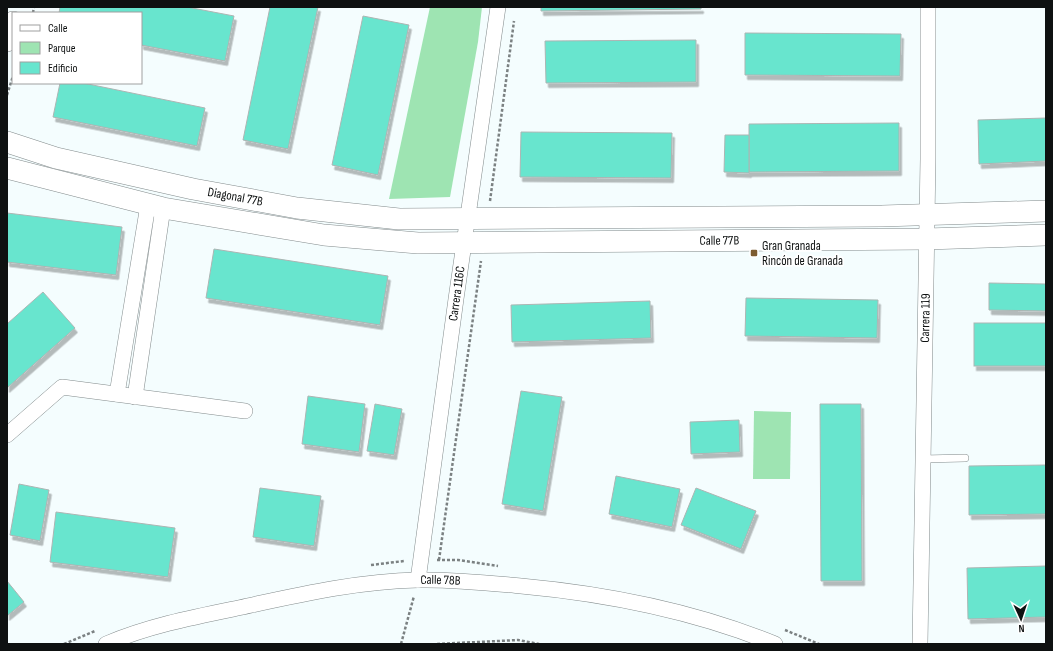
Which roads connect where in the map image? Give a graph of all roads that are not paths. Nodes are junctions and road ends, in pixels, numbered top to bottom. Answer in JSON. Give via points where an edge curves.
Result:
{"nodes":[{"id":1,"x":498,"y":7,"type":"edge"},
{"id":2,"x":928,"y":7,"type":"edge"},
{"id":3,"x":12,"y":25,"type":"edge"},
{"id":4,"x":7,"y":41,"type":"edge"},
{"id":5,"x":7,"y":142,"type":"edge"},
{"id":6,"x":7,"y":168,"type":"edge"},
{"id":7,"x":156,"y":206,"type":"junction"},
{"id":8,"x":1046,"y":211,"type":"edge"},
{"id":9,"x":927,"y":214,"type":"junction"},
{"id":10,"x":478,"y":218,"type":"junction"},
{"id":11,"x":1046,"y":235,"type":"edge"},
{"id":12,"x":927,"y":239,"type":"junction"},
{"id":13,"x":474,"y":244,"type":"junction"},
{"id":14,"x":117,"y":394,"type":"junction"},
{"id":15,"x":135,"y":397,"type":"junction"},
{"id":16,"x":245,"y":411,"type":"dead end"},
{"id":17,"x":7,"y":435,"type":"edge"},
{"id":18,"x":965,"y":458,"type":"dead end"},
{"id":19,"x":923,"y":459,"type":"junction"},
{"id":20,"x":418,"y":580,"type":"junction"},
{"id":21,"x":920,"y":637,"type":"edge"},
{"id":22,"x":106,"y":644,"type":"edge"},
{"id":23,"x":775,"y":644,"type":"edge"},
{"id":24,"x":915,"y":644,"type":"edge"}],
"edges":[{"from":1,"to":10,"type":"street","name":"Carrera 116C"},
{"from":2,"to":9,"type":"street","name":"Carrera 119"},
{"from":3,"to":4,"type":"street"},
{"from":5,"to":10,"type":"street","name":"Diagonal 77B","via":[[56,158],[117,172],[297,208],[399,218]]},
{"from":6,"to":7,"type":"street","name":"Diagonal 77B"},
{"from":7,"to":13,"type":"street","name":"Diagonal 77B","via":[[324,235],[410,243]]},
{"from":7,"to":14,"type":"street"},
{"from":7,"to":15,"type":"street"},
{"from":8,"to":9,"type":"street","name":"Calle 77B"},
{"from":9,"to":10,"type":"street","name":"Calle 77B"},
{"from":9,"to":12,"type":"street","name":"Carrera 119"},
{"from":10,"to":13,"type":"street","name":"Carrera 116C"},
{"from":11,"to":12,"type":"street","name":"Calle 77B"},
{"from":12,"to":13,"type":"street","name":"Calle 77B"},
{"from":12,"to":19,"type":"street","name":"Carrera 119"},
{"from":13,"to":20,"type":"street","name":"Carrera 116C"},
{"from":14,"to":15,"type":"street"},
{"from":14,"to":17,"type":"street","via":[[62,387]]},
{"from":15,"to":16,"type":"street"},
{"from":18,"to":19,"type":"lane"},
{"from":19,"to":21,"type":"street","name":"Carrera 119"},
{"from":20,"to":22,"type":"street","name":"Calle 78B","via":[[346,587],[296,596],[167,623]]},
{"from":20,"to":23,"type":"street","name":"Calle 78B","via":[[494,583],[612,598],[705,620]]},
{"from":21,"to":24,"type":"street","name":"Carrera 119"}]}
